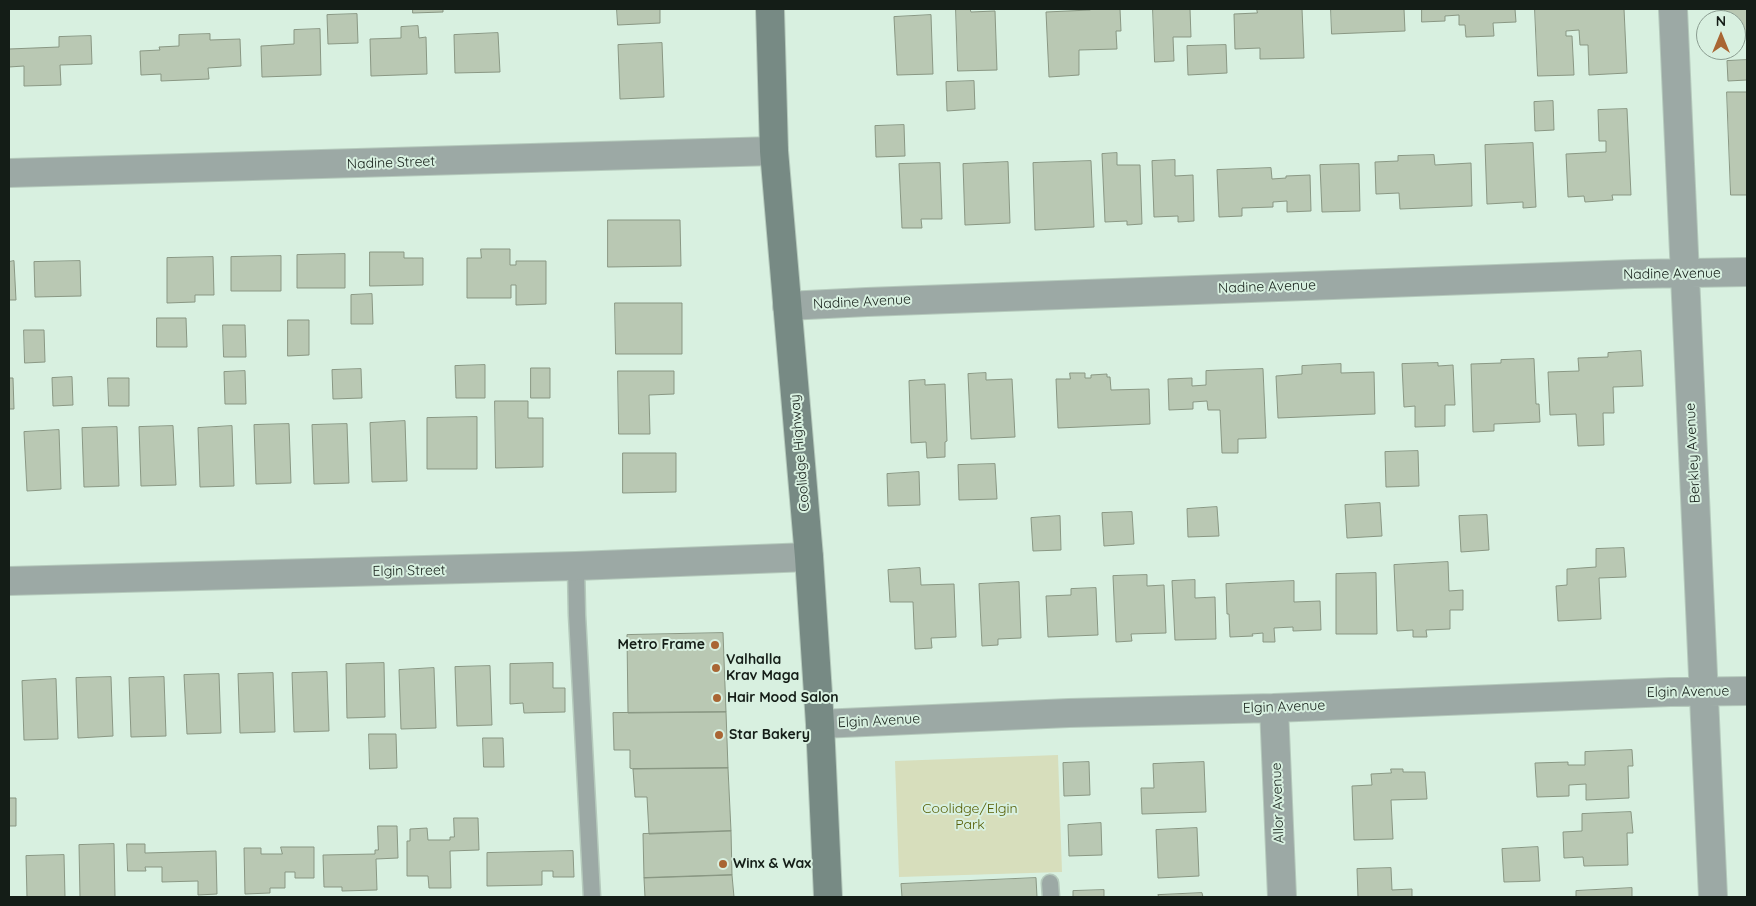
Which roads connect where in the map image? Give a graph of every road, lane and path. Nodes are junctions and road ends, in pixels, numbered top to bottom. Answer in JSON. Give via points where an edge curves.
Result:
{"nodes":[{"id":1,"x":770,"y":9,"type":"edge"},
{"id":2,"x":1673,"y":9,"type":"edge"},
{"id":3,"x":774,"y":151,"type":"junction"},
{"id":4,"x":9,"y":173,"type":"edge"},
{"id":5,"x":1747,"y":272,"type":"edge"},
{"id":6,"x":1684,"y":273,"type":"junction"},
{"id":7,"x":787,"y":306,"type":"junction"},
{"id":8,"x":809,"y":558,"type":"junction"},
{"id":9,"x":576,"y":566,"type":"junction"},
{"id":10,"x":9,"y":581,"type":"edge"},
{"id":11,"x":1747,"y":691,"type":"edge"},
{"id":12,"x":1703,"y":692,"type":"junction"},
{"id":13,"x":1274,"y":708,"type":"junction"},
{"id":14,"x":820,"y":724,"type":"junction"},
{"id":15,"x":592,"y":897,"type":"edge"},
{"id":16,"x":828,"y":897,"type":"edge"},
{"id":17,"x":1282,"y":897,"type":"edge"},
{"id":18,"x":1714,"y":897,"type":"edge"}],
"edges":[{"from":1,"to":3,"type":"main road","name":"Coolidge Highway"},
{"from":2,"to":6,"type":"street","name":"Berkley Avenue"},
{"from":3,"to":4,"type":"street","name":"Nadine Street"},
{"from":3,"to":7,"type":"main road","name":"Coolidge Highway"},
{"from":5,"to":6,"type":"street","name":"Nadine Avenue"},
{"from":6,"to":7,"type":"street","name":"Nadine Avenue"},
{"from":6,"to":12,"type":"street","name":"Berkley Avenue"},
{"from":7,"to":8,"type":"main road","name":"Coolidge Highway"},
{"from":8,"to":9,"type":"street","name":"Elgin Street"},
{"from":8,"to":14,"type":"main road","name":"Coolidge Highway"},
{"from":9,"to":10,"type":"street","name":"Elgin Street"},
{"from":9,"to":15,"type":"lane"},
{"from":11,"to":12,"type":"street","name":"Elgin Avenue"},
{"from":12,"to":13,"type":"street","name":"Elgin Avenue"},
{"from":12,"to":18,"type":"street","name":"Berkley Avenue"},
{"from":13,"to":14,"type":"street","name":"Elgin Avenue"},
{"from":13,"to":17,"type":"street","name":"Allor Avenue"},
{"from":14,"to":16,"type":"main road","name":"Coolidge Highway"}]}
